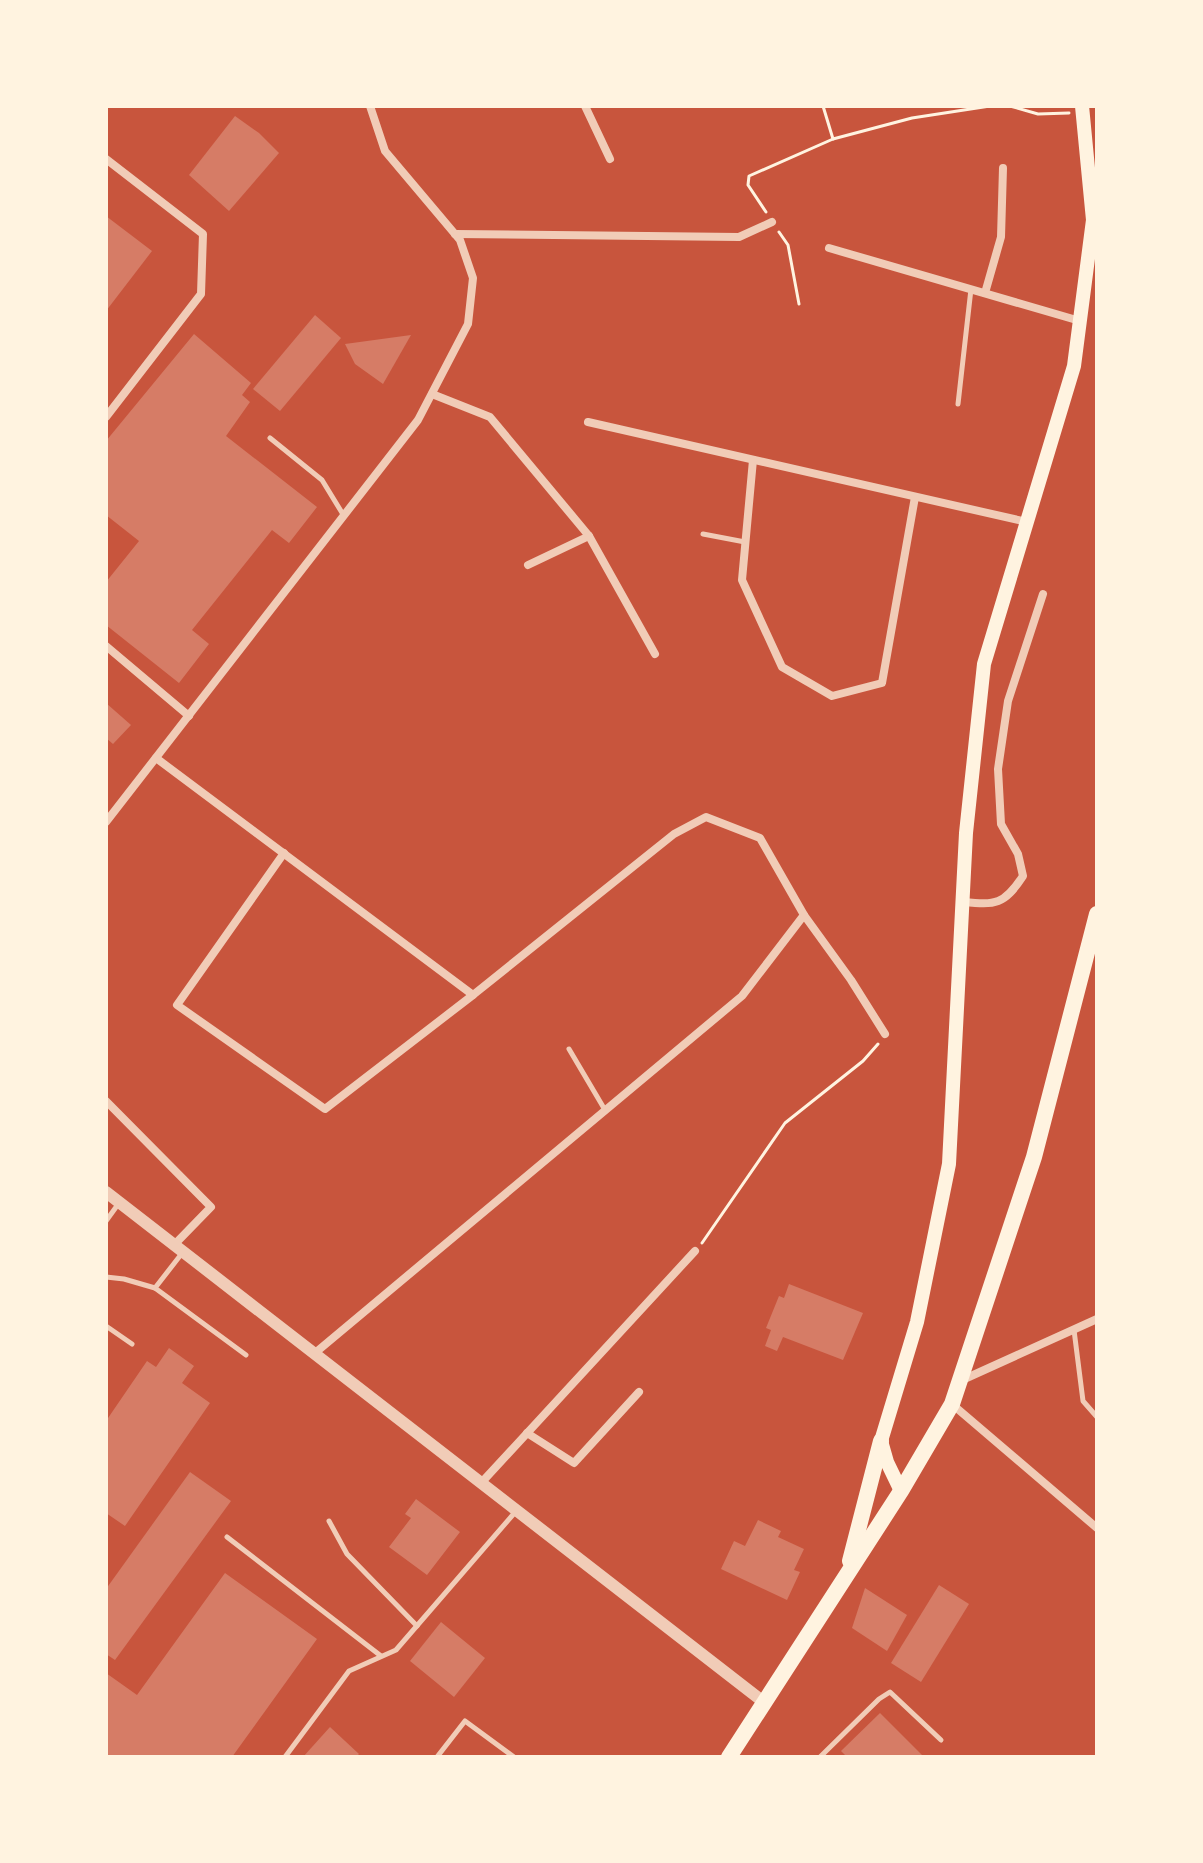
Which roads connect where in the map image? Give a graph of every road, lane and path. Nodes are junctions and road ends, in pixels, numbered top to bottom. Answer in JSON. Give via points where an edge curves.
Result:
{"nodes":[{"id":1,"x":370,"y":106,"type":"edge"},
{"id":2,"x":585,"y":106,"type":"edge"},
{"id":3,"x":823,"y":106,"type":"edge"},
{"id":4,"x":990,"y":106,"type":"edge"},
{"id":5,"x":1010,"y":106,"type":"edge"},
{"id":6,"x":1086,"y":112,"type":"edge"},
{"id":7,"x":833,"y":139,"type":"junction"},
{"id":8,"x":106,"y":159,"type":"edge"},
{"id":9,"x":610,"y":159,"type":"dead end"},
{"id":10,"x":1003,"y":168,"type":"dead end"},
{"id":11,"x":772,"y":222,"type":"junction"},
{"id":12,"x":455,"y":234,"type":"junction"},
{"id":13,"x":829,"y":248,"type":"dead end"},
{"id":14,"x":971,"y":289,"type":"junction"},
{"id":15,"x":985,"y":293,"type":"junction"},
{"id":16,"x":799,"y":304,"type":"dead end"},
{"id":17,"x":1080,"y":321,"type":"junction"},
{"id":18,"x":432,"y":394,"type":"junction"},
{"id":19,"x":958,"y":404,"type":"dead end"},
{"id":20,"x":106,"y":417,"type":"edge"},
{"id":21,"x":588,"y":422,"type":"dead end"},
{"id":22,"x":270,"y":438,"type":"dead end"},
{"id":23,"x":753,"y":460,"type":"junction"},
{"id":24,"x":915,"y":497,"type":"junction"},
{"id":25,"x":344,"y":517,"type":"junction"},
{"id":26,"x":1027,"y":522,"type":"junction"},
{"id":27,"x":703,"y":534,"type":"dead end"},
{"id":28,"x":589,"y":536,"type":"junction"},
{"id":29,"x":746,"y":542,"type":"junction"},
{"id":30,"x":528,"y":565,"type":"dead end"},
{"id":31,"x":1043,"y":594,"type":"dead end"},
{"id":32,"x":106,"y":646,"type":"edge"},
{"id":33,"x":655,"y":654,"type":"dead end"},
{"id":34,"x":189,"y":716,"type":"junction"},
{"id":35,"x":156,"y":758,"type":"junction"},
{"id":36,"x":106,"y":822,"type":"edge"},
{"id":37,"x":284,"y":853,"type":"junction"},
{"id":38,"x":963,"y":902,"type":"junction"},
{"id":39,"x":1097,"y":914,"type":"edge"},
{"id":40,"x":804,"y":915,"type":"junction"},
{"id":41,"x":473,"y":995,"type":"junction"},
{"id":42,"x":885,"y":1034,"type":"joint"},
{"id":43,"x":569,"y":1049,"type":"dead end"},
{"id":44,"x":106,"y":1101,"type":"edge"},
{"id":45,"x":605,"y":1110,"type":"junction"},
{"id":46,"x":106,"y":1192,"type":"edge"},
{"id":47,"x":120,"y":1202,"type":"junction"},
{"id":48,"x":106,"y":1221,"type":"edge"},
{"id":49,"x":179,"y":1248,"type":"junction"},
{"id":50,"x":695,"y":1251,"type":"joint"},
{"id":51,"x":106,"y":1277,"type":"edge"},
{"id":52,"x":155,"y":1288,"type":"junction"},
{"id":53,"x":1097,"y":1319,"type":"edge"},
{"id":54,"x":106,"y":1326,"type":"edge"},
{"id":55,"x":1074,"y":1330,"type":"junction"},
{"id":56,"x":132,"y":1344,"type":"dead end"},
{"id":57,"x":315,"y":1353,"type":"junction"},
{"id":58,"x":246,"y":1355,"type":"dead end"},
{"id":59,"x":960,"y":1381,"type":"junction"},
{"id":60,"x":639,"y":1392,"type":"dead end"},
{"id":61,"x":952,"y":1404,"type":"junction"},
{"id":62,"x":1097,"y":1417,"type":"edge"},
{"id":63,"x":527,"y":1433,"type":"junction"},
{"id":64,"x":881,"y":1441,"type":"junction"},
{"id":65,"x":482,"y":1482,"type":"junction"},
{"id":66,"x":901,"y":1491,"type":"junction"},
{"id":67,"x":518,"y":1510,"type":"junction"},
{"id":68,"x":329,"y":1521,"type":"dead end"},
{"id":69,"x":1097,"y":1528,"type":"edge"},
{"id":70,"x":227,"y":1537,"type":"dead end"},
{"id":71,"x":845,"y":1578,"type":"junction"},
{"id":72,"x":417,"y":1626,"type":"junction"},
{"id":73,"x":381,"y":1656,"type":"junction"},
{"id":74,"x":765,"y":1703,"type":"junction"},
{"id":75,"x":941,"y":1740,"type":"dead end"},
{"id":76,"x":733,"y":1756,"type":"edge"},
{"id":77,"x":285,"y":1757,"type":"edge"},
{"id":78,"x":437,"y":1757,"type":"edge"},
{"id":79,"x":514,"y":1757,"type":"edge"},
{"id":80,"x":820,"y":1757,"type":"edge"}],
"edges":[{"from":1,"to":12,"type":"street","via":[[385,151]]},
{"from":2,"to":9,"type":"street"},
{"from":3,"to":7,"type":"path"},
{"from":4,"to":7,"type":"path","via":[[912,118]]},
{"from":5,"to":6,"type":"path","via":[[1038,114]]},
{"from":6,"to":17,"type":"main road","via":[[1093,220]]},
{"from":7,"to":11,"type":"path","via":[[749,176],[748,185]]},
{"from":8,"to":20,"type":"street","via":[[203,234],[201,294]]},
{"from":10,"to":15,"type":"street","via":[[1001,237]]},
{"from":11,"to":12,"type":"street","via":[[739,237]]},
{"from":11,"to":16,"type":"path","via":[[788,245]]},
{"from":12,"to":18,"type":"street","via":[[473,278],[468,324]]},
{"from":13,"to":14,"type":"street"},
{"from":14,"to":15,"type":"street"},
{"from":14,"to":19,"type":"lane"},
{"from":15,"to":17,"type":"street"},
{"from":17,"to":26,"type":"main road","via":[[1074,366]]},
{"from":18,"to":25,"type":"street"},
{"from":18,"to":28,"type":"street","via":[[490,417]]},
{"from":21,"to":23,"type":"street"},
{"from":22,"to":25,"type":"lane","via":[[322,480]]},
{"from":23,"to":24,"type":"street"},
{"from":23,"to":29,"type":"street"},
{"from":24,"to":26,"type":"street"},
{"from":24,"to":29,"type":"street","via":[[882,683],[832,696],[782,667],[742,580]]},
{"from":25,"to":34,"type":"street"},
{"from":26,"to":38,"type":"main road","via":[[984,664]]},
{"from":27,"to":29,"type":"lane"},
{"from":28,"to":30,"type":"street"},
{"from":28,"to":33,"type":"street"},
{"from":31,"to":38,"type":"street","via":[[1008,701],[998,769],[1001,824],[1023,876],[1010,896],[992,905]]},
{"from":32,"to":34,"type":"street"},
{"from":34,"to":35,"type":"street"},
{"from":35,"to":36,"type":"street"},
{"from":35,"to":37,"type":"street"},
{"from":37,"to":41,"type":"street"},
{"from":37,"to":41,"type":"street","via":[[177,1005],[325,1109]]},
{"from":38,"to":64,"type":"main road","via":[[949,1164],[917,1322]]},
{"from":39,"to":59,"type":"main road","via":[[1034,1157]]},
{"from":40,"to":41,"type":"street","via":[[760,838],[706,817],[674,834]]},
{"from":40,"to":42,"type":"street"},
{"from":40,"to":45,"type":"street","via":[[742,996]]},
{"from":42,"to":50,"type":"path","via":[[863,1061],[785,1123]]},
{"from":43,"to":45,"type":"lane"},
{"from":44,"to":49,"type":"street","via":[[211,1207]]},
{"from":45,"to":57,"type":"street"},
{"from":46,"to":47,"type":"street"},
{"from":47,"to":48,"type":"lane"},
{"from":47,"to":49,"type":"street"},
{"from":49,"to":52,"type":"lane"},
{"from":49,"to":57,"type":"street"},
{"from":50,"to":63,"type":"street"},
{"from":51,"to":52,"type":"lane"},
{"from":52,"to":58,"type":"lane"},
{"from":53,"to":55,"type":"street"},
{"from":54,"to":56,"type":"lane"},
{"from":55,"to":59,"type":"street"},
{"from":55,"to":62,"type":"lane","via":[[1083,1401]]},
{"from":57,"to":65,"type":"street"},
{"from":59,"to":61,"type":"main road"},
{"from":60,"to":63,"type":"street","via":[[574,1463]]},
{"from":61,"to":66,"type":"main road"},
{"from":61,"to":69,"type":"street"},
{"from":63,"to":65,"type":"street"},
{"from":64,"to":66,"type":"main road"},
{"from":64,"to":71,"type":"main road"},
{"from":65,"to":67,"type":"street"},
{"from":66,"to":71,"type":"main road"},
{"from":67,"to":72,"type":"lane"},
{"from":67,"to":74,"type":"street"},
{"from":68,"to":72,"type":"lane","via":[[347,1554]]},
{"from":70,"to":73,"type":"lane"},
{"from":71,"to":74,"type":"main road"},
{"from":72,"to":73,"type":"lane","via":[[396,1650]]},
{"from":73,"to":77,"type":"lane","via":[[349,1671]]},
{"from":74,"to":76,"type":"main road"},
{"from":75,"to":80,"type":"lane","via":[[890,1692]]},
{"from":78,"to":79,"type":"lane","via":[[465,1721]]}]}
